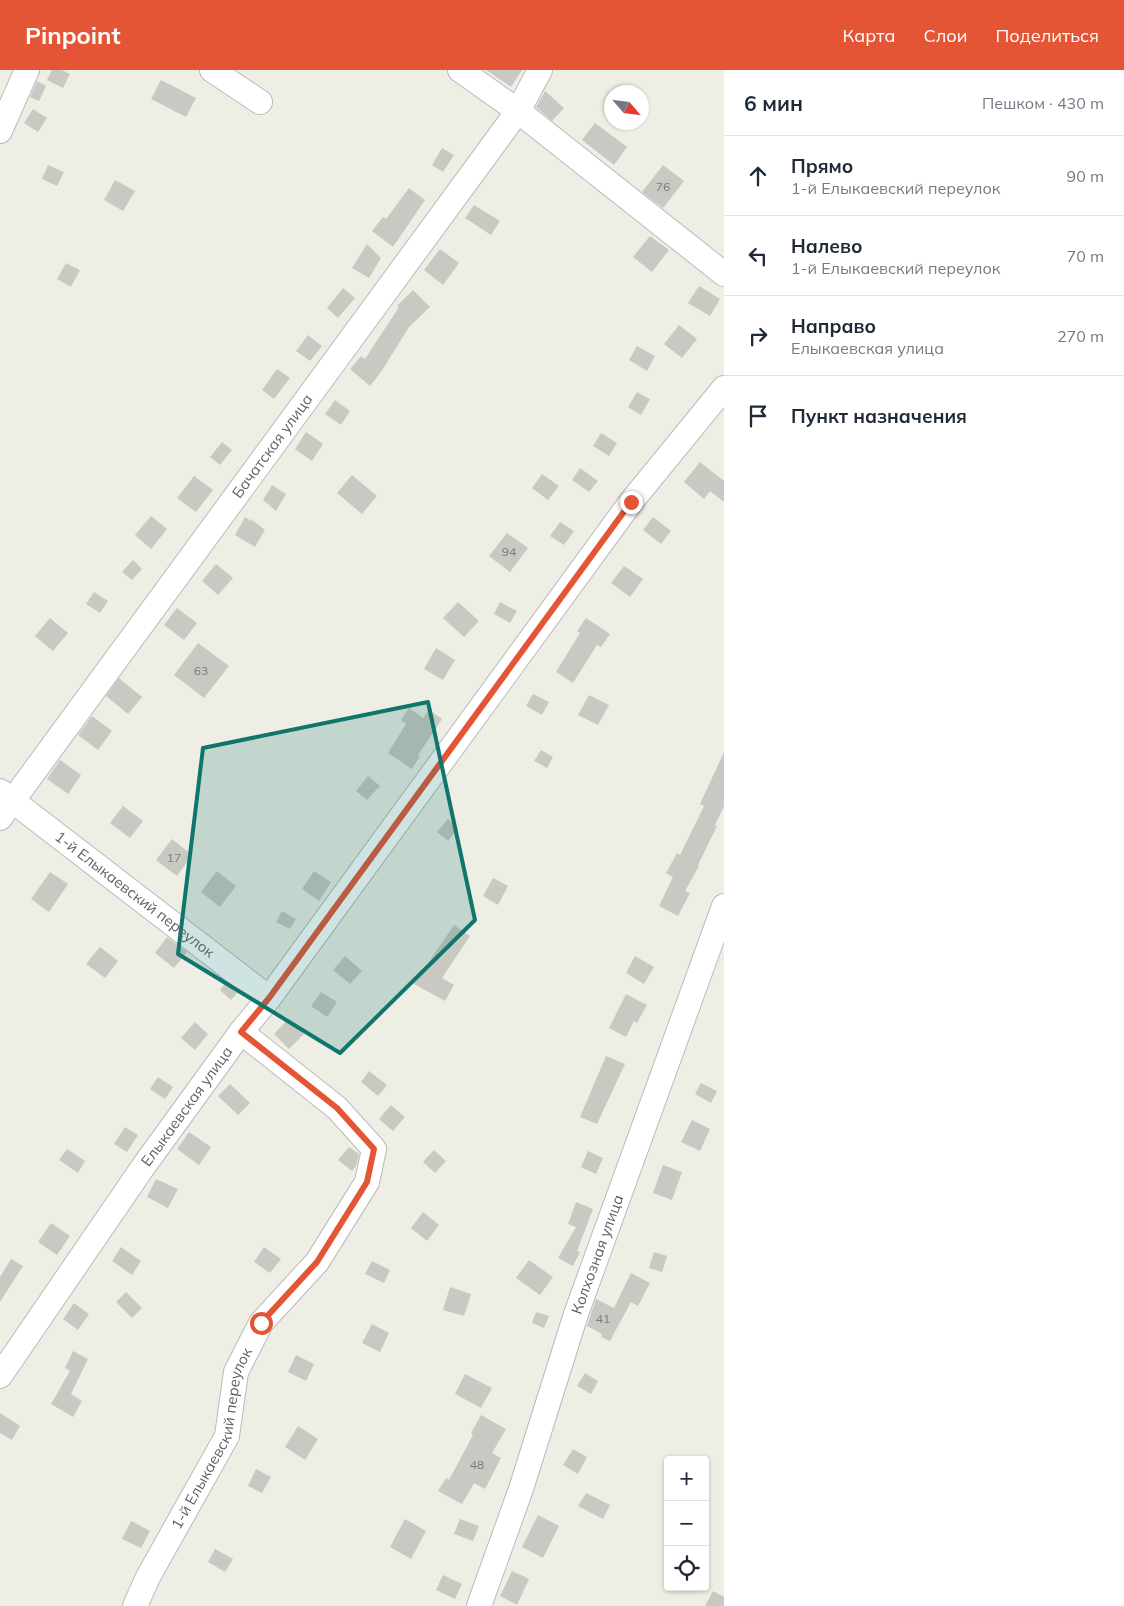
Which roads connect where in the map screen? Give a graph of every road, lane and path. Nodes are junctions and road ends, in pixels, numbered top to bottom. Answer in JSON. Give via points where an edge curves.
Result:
{"nodes":[{"id":1,"x":27,"y":70,"type":"edge"},
{"id":2,"x":212,"y":70,"type":"edge"},
{"id":3,"x":460,"y":70,"type":"edge"},
{"id":4,"x":540,"y":70,"type":"edge"},
{"id":5,"x":260,"y":102,"type":"dead end"},
{"id":6,"x":518,"y":111,"type":"junction"},
{"id":7,"x":0,"y":131,"type":"edge"},
{"id":8,"x":724,"y":274,"type":"edge"},
{"id":9,"x":724,"y":388,"type":"edge"},
{"id":10,"x":4,"y":803,"type":"edge"},
{"id":11,"x":724,"y":906,"type":"edge"},
{"id":12,"x":717,"y":948,"type":"edge"},
{"id":13,"x":269,"y":998,"type":"junction"},
{"id":14,"x":241,"y":1032,"type":"junction"},
{"id":15,"x":0,"y":1376,"type":"edge"},
{"id":16,"x":135,"y":1606,"type":"edge"},
{"id":17,"x":479,"y":1606,"type":"edge"}],
"edges":[{"from":1,"to":7,"type":"street"},
{"from":2,"to":5,"type":"street"},
{"from":3,"to":6,"type":"street"},
{"from":4,"to":6,"type":"street","name":"Бачатская улица"},
{"from":6,"to":8,"type":"street"},
{"from":6,"to":10,"type":"street","name":"Бачатская улица"},
{"from":9,"to":13,"type":"street","name":"Елыкаевская улица","via":[[631,502]]},
{"from":10,"to":13,"type":"street","name":"1-й Елыкаевский переулок"},
{"from":11,"to":12,"type":"street","name":"Колхозная улица"},
{"from":12,"to":17,"type":"street","name":"Колхозная улица","via":[[576,1314],[522,1489]]},
{"from":13,"to":14,"type":"street","name":"Елыкаевская улица"},
{"from":14,"to":15,"type":"street","name":"Елыкаевская улица"},
{"from":14,"to":16,"type":"street","name":"1-й Елыкаевский переулок","via":[[337,1108],[374,1149],[367,1182],[317,1262],[261,1323],[236,1372],[227,1436]]}]}
